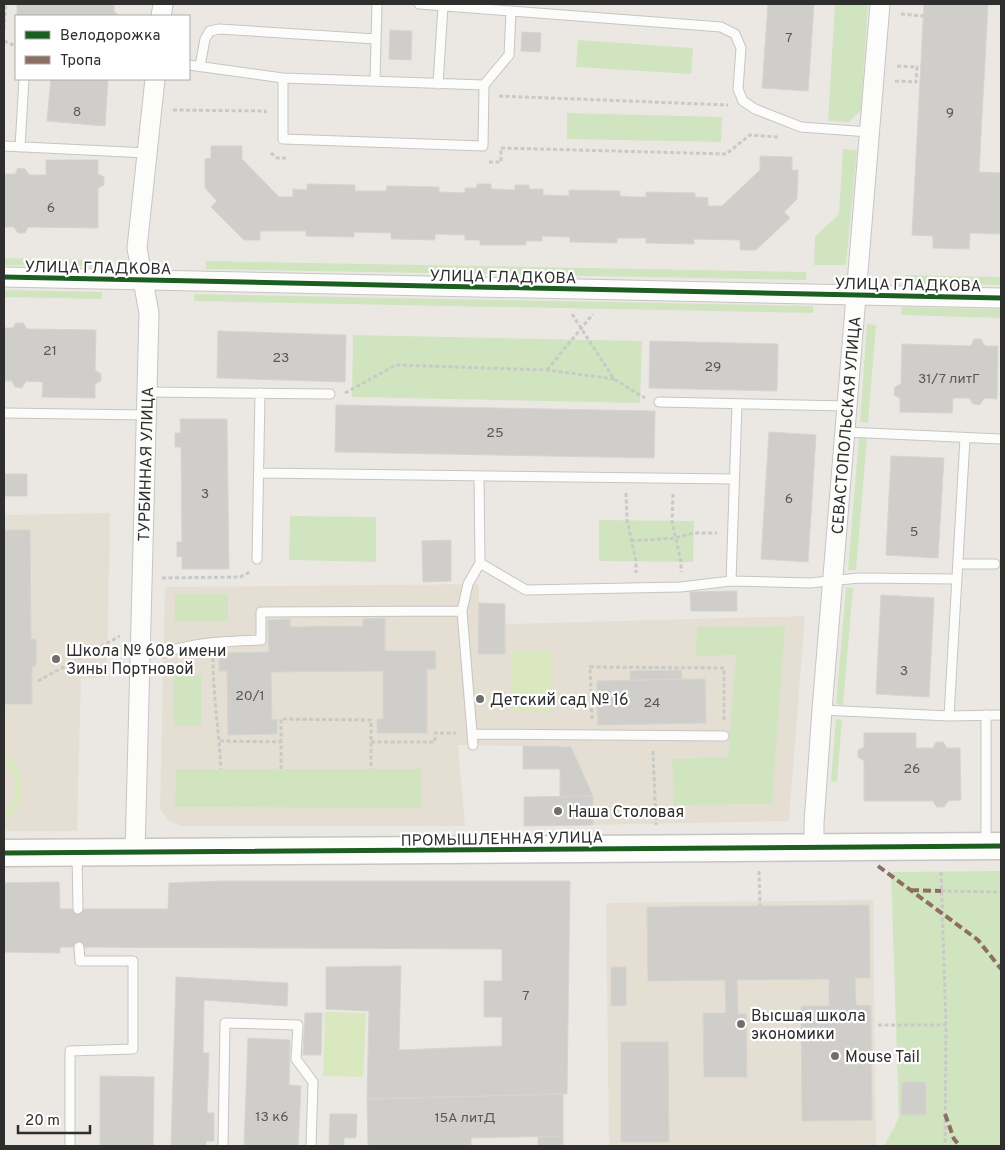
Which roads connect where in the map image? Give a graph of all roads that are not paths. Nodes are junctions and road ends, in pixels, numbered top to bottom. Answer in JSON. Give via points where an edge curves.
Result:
{"nodes":[{"id":1,"x":377,"y":4,"type":"edge"},
{"id":2,"x":419,"y":4,"type":"edge"},
{"id":3,"x":880,"y":4,"type":"edge"},
{"id":4,"x":443,"y":6,"type":"junction"},
{"id":5,"x":511,"y":11,"type":"junction"},
{"id":6,"x":376,"y":39,"type":"junction"},
{"id":7,"x":190,"y":65,"type":"edge"},
{"id":8,"x":200,"y":66,"type":"junction"},
{"id":9,"x":283,"y":78,"type":"junction"},
{"id":10,"x":24,"y":80,"type":"edge"},
{"id":11,"x":155,"y":80,"type":"edge"},
{"id":12,"x":375,"y":81,"type":"junction"},
{"id":13,"x":438,"y":84,"type":"junction"},
{"id":14,"x":484,"y":85,"type":"junction"},
{"id":15,"x":869,"y":132,"type":"junction"},
{"id":16,"x":4,"y":146,"type":"edge"},
{"id":17,"x":20,"y":147,"type":"junction"},
{"id":18,"x":147,"y":153,"type":"junction"},
{"id":19,"x":4,"y":277,"type":"edge"},
{"id":20,"x":143,"y":280,"type":"junction"},
{"id":21,"x":856,"y":295,"type":"junction"},
{"id":22,"x":1001,"y":298,"type":"edge"},
{"id":23,"x":147,"y":392,"type":"junction"},
{"id":24,"x":260,"y":393,"type":"junction"},
{"id":25,"x":330,"y":394,"type":"road end"},
{"id":26,"x":659,"y":402,"type":"road end"},
{"id":27,"x":737,"y":404,"type":"junction"},
{"id":28,"x":846,"y":406,"type":"junction"},
{"id":29,"x":4,"y":413,"type":"edge"},
{"id":30,"x":146,"y":415,"type":"junction"},
{"id":31,"x":844,"y":432,"type":"junction"},
{"id":32,"x":965,"y":438,"type":"junction"},
{"id":33,"x":1001,"y":439,"type":"edge"},
{"id":34,"x":259,"y":473,"type":"junction"},
{"id":35,"x":480,"y":476,"type":"junction"},
{"id":36,"x":734,"y":479,"type":"junction"},
{"id":37,"x":257,"y":559,"type":"road end"},
{"id":38,"x":480,"y":563,"type":"junction"},
{"id":39,"x":958,"y":564,"type":"junction"},
{"id":40,"x":995,"y":564,"type":"dead end"},
{"id":41,"x":957,"y":579,"type":"junction"},
{"id":42,"x":832,"y":580,"type":"junction"},
{"id":43,"x":731,"y":581,"type":"junction"},
{"id":44,"x":462,"y":611,"type":"junction"},
{"id":45,"x":163,"y":653,"type":"dead end"},
{"id":46,"x":822,"y":710,"type":"junction"},
{"id":47,"x":1001,"y":714,"type":"edge"},
{"id":48,"x":986,"y":715,"type":"junction"},
{"id":49,"x":949,"y":716,"type":"junction"},
{"id":50,"x":473,"y":734,"type":"junction"},
{"id":51,"x":724,"y":736,"type":"road end"},
{"id":52,"x":473,"y":745,"type":"dead end"},
{"id":53,"x":994,"y":846,"type":"edge"},
{"id":54,"x":814,"y":848,"type":"junction"},
{"id":55,"x":135,"y":853,"type":"junction"},
{"id":56,"x":4,"y":854,"type":"edge"},
{"id":57,"x":77,"y":854,"type":"junction"},
{"id":58,"x":78,"y":909,"type":"dead end"},
{"id":59,"x":79,"y":947,"type":"dead end"},
{"id":60,"x":70,"y":1146,"type":"edge"},
{"id":61,"x":223,"y":1146,"type":"edge"},
{"id":62,"x":310,"y":1146,"type":"edge"}],
"edges":[{"from":1,"to":6,"type":"lane"},
{"from":2,"to":4,"type":"lane"},
{"from":3,"to":15,"type":"street","name":"СЕВАСТОПОЛЬСКАЯ УЛИЦА"},
{"from":4,"to":5,"type":"lane"},
{"from":4,"to":13,"type":"lane"},
{"from":5,"to":14,"type":"lane","via":[[509,55]]},
{"from":5,"to":15,"type":"lane","via":[[721,27],[735,34],[741,48],[738,89],[743,101],[801,127]]},
{"from":6,"to":8,"type":"lane","via":[[219,29],[204,39]]},
{"from":6,"to":12,"type":"lane"},
{"from":7,"to":8,"type":"lane"},
{"from":8,"to":9,"type":"lane"},
{"from":9,"to":12,"type":"lane"},
{"from":9,"to":14,"type":"lane","via":[[282,139],[483,146]]},
{"from":10,"to":17,"type":"lane"},
{"from":11,"to":18,"type":"street","name":"ТУРБИННАЯ УЛИЦА"},
{"from":12,"to":13,"type":"lane"},
{"from":13,"to":14,"type":"lane"},
{"from":15,"to":21,"type":"street","name":"СЕВАСТОПОЛЬСКАЯ УЛИЦА"},
{"from":16,"to":17,"type":"lane"},
{"from":17,"to":18,"type":"lane"},
{"from":18,"to":20,"type":"street","name":"ТУРБИННАЯ УЛИЦА","via":[[137,248]]},
{"from":19,"to":20,"type":"street","name":"УЛИЦА ГЛАДКОВА"},
{"from":20,"to":21,"type":"street","name":"УЛИЦА ГЛАДКОВА"},
{"from":20,"to":23,"type":"street","name":"ТУРБИННАЯ УЛИЦА","via":[[149,313]]},
{"from":21,"to":22,"type":"street","name":"УЛИЦА ГЛАДКОВА"},
{"from":21,"to":28,"type":"street","name":"СЕВАСТОПОЛЬСКАЯ УЛИЦА"},
{"from":23,"to":24,"type":"lane"},
{"from":23,"to":30,"type":"street","name":"ТУРБИННАЯ УЛИЦА"},
{"from":24,"to":25,"type":"lane"},
{"from":24,"to":34,"type":"lane"},
{"from":26,"to":27,"type":"lane"},
{"from":27,"to":28,"type":"lane"},
{"from":27,"to":36,"type":"lane"},
{"from":28,"to":31,"type":"street","name":"СЕВАСТОПОЛЬСКАЯ УЛИЦА"},
{"from":29,"to":30,"type":"lane"},
{"from":30,"to":55,"type":"street","name":"ТУРБИННАЯ УЛИЦА"},
{"from":31,"to":32,"type":"lane"},
{"from":31,"to":42,"type":"street","name":"СЕВАСТОПОЛЬСКАЯ УЛИЦА"},
{"from":32,"to":33,"type":"lane"},
{"from":32,"to":39,"type":"lane"},
{"from":34,"to":35,"type":"lane"},
{"from":34,"to":37,"type":"lane"},
{"from":35,"to":36,"type":"lane"},
{"from":35,"to":38,"type":"lane"},
{"from":36,"to":43,"type":"lane"},
{"from":38,"to":43,"type":"lane","via":[[526,590],[681,587]]},
{"from":38,"to":44,"type":"lane","via":[[468,584]]},
{"from":39,"to":40,"type":"lane"},
{"from":39,"to":41,"type":"lane"},
{"from":41,"to":42,"type":"lane"},
{"from":41,"to":49,"type":"lane"},
{"from":42,"to":43,"type":"lane","via":[[810,583]]},
{"from":42,"to":46,"type":"street","name":"СЕВАСТОПОЛЬСКАЯ УЛИЦА"},
{"from":44,"to":45,"type":"lane","via":[[261,612],[261,640],[213,642]]},
{"from":44,"to":50,"type":"lane"},
{"from":46,"to":49,"type":"lane"},
{"from":46,"to":54,"type":"street","name":"СЕВАСТОПОЛЬСКАЯ УЛИЦА"},
{"from":47,"to":48,"type":"lane"},
{"from":48,"to":49,"type":"lane"},
{"from":48,"to":53,"type":"lane"},
{"from":50,"to":51,"type":"lane"},
{"from":50,"to":52,"type":"lane"},
{"from":53,"to":54,"type":"street","name":"ПРОМЫШЛЕННАЯ УЛИЦА"},
{"from":54,"to":55,"type":"street","name":"ПРОМЫШЛЕННАЯ УЛИЦА"},
{"from":55,"to":57,"type":"street","name":"ПРОМЫШЛЕННАЯ УЛИЦА"},
{"from":56,"to":57,"type":"street","name":"ПРОМЫШЛЕННАЯ УЛИЦА"},
{"from":57,"to":58,"type":"lane"},
{"from":59,"to":60,"type":"lane","via":[[80,961],[133,962],[134,1049],[70,1051]]},
{"from":61,"to":62,"type":"lane","via":[[225,1023],[298,1025],[296,1059],[313,1082]]}]}
